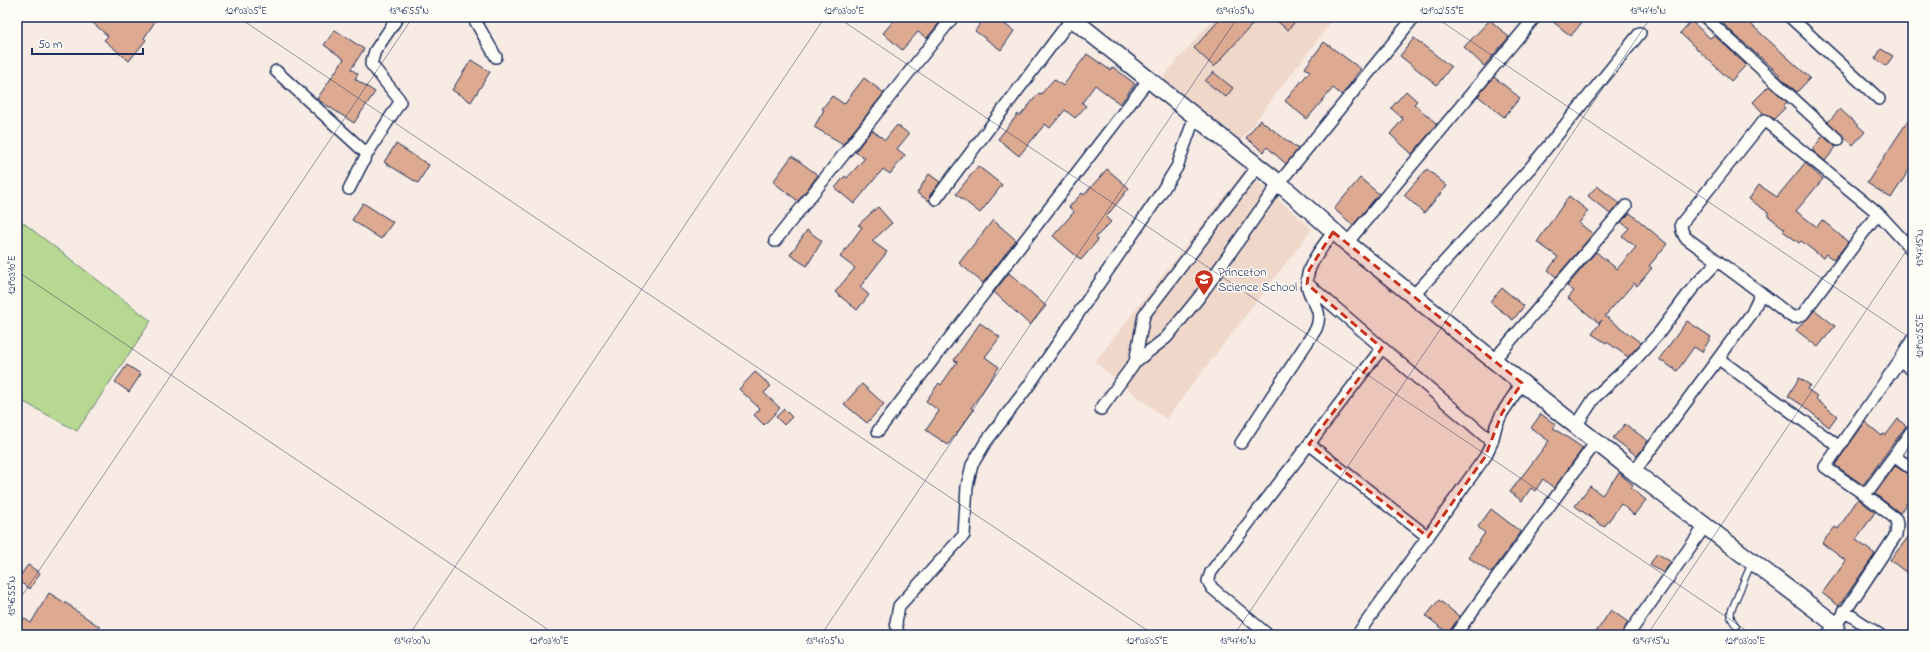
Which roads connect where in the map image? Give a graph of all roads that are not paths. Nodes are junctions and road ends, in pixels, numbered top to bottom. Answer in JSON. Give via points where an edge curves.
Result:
{"nodes":[{"id":1,"x":398,"y":17,"type":"edge"},
{"id":2,"x":473,"y":17,"type":"edge"},
{"id":3,"x":953,"y":17,"type":"edge"},
{"id":4,"x":1414,"y":17,"type":"edge"},
{"id":5,"x":1535,"y":17,"type":"edge"},
{"id":6,"x":1705,"y":17,"type":"edge"},
{"id":7,"x":1790,"y":17,"type":"edge"},
{"id":8,"x":1071,"y":18,"type":"edge"},
{"id":9,"x":1640,"y":33,"type":"dead end"},
{"id":10,"x":496,"y":57,"type":"dead end"},
{"id":11,"x":276,"y":71,"type":"dead end"},
{"id":12,"x":1149,"y":79,"type":"junction"},
{"id":13,"x":1879,"y":99,"type":"dead end"},
{"id":14,"x":1195,"y":116,"type":"junction"},
{"id":15,"x":1838,"y":140,"type":"dead end"},
{"id":16,"x":367,"y":154,"type":"junction"},
{"id":17,"x":1258,"y":166,"type":"junction"},
{"id":18,"x":1279,"y":184,"type":"junction"},
{"id":19,"x":349,"y":189,"type":"dead end"},
{"id":20,"x":936,"y":199,"type":"dead end"},
{"id":21,"x":1626,"y":206,"type":"dead end"},
{"id":22,"x":1878,"y":213,"type":"junction"},
{"id":23,"x":1333,"y":232,"type":"junction"},
{"id":24,"x":775,"y":240,"type":"dead end"},
{"id":25,"x":1347,"y":243,"type":"junction"},
{"id":26,"x":1913,"y":251,"type":"edge"},
{"id":27,"x":1718,"y":261,"type":"junction"},
{"id":28,"x":1307,"y":284,"type":"junction"},
{"id":29,"x":1761,"y":294,"type":"junction"},
{"id":30,"x":1413,"y":296,"type":"junction"},
{"id":31,"x":1913,"y":338,"type":"edge"},
{"id":32,"x":1382,"y":348,"type":"junction"},
{"id":33,"x":1719,"y":359,"type":"junction"},
{"id":34,"x":1494,"y":360,"type":"junction"},
{"id":35,"x":1900,"y":360,"type":"junction"},
{"id":36,"x":1135,"y":362,"type":"junction"},
{"id":37,"x":1913,"y":371,"type":"edge"},
{"id":38,"x":1522,"y":383,"type":"junction"},
{"id":39,"x":1101,"y":409,"type":"dead end"},
{"id":40,"x":1576,"y":426,"type":"junction"},
{"id":41,"x":1913,"y":429,"type":"edge"},
{"id":42,"x":878,"y":432,"type":"dead end"},
{"id":43,"x":1492,"y":442,"type":"junction"},
{"id":44,"x":1596,"y":442,"type":"junction"},
{"id":45,"x":1240,"y":443,"type":"dead end"},
{"id":46,"x":1309,"y":444,"type":"junction"},
{"id":47,"x":1838,"y":446,"type":"junction"},
{"id":48,"x":1894,"y":456,"type":"junction"},
{"id":49,"x":1913,"y":470,"type":"edge"},
{"id":50,"x":1634,"y":472,"type":"junction"},
{"id":51,"x":1865,"y":495,"type":"junction"},
{"id":52,"x":1705,"y":526,"type":"junction"},
{"id":53,"x":1428,"y":537,"type":"junction"},
{"id":54,"x":1752,"y":562,"type":"junction"},
{"id":55,"x":1837,"y":624,"type":"edge"},
{"id":56,"x":1736,"y":626,"type":"dead end"},
{"id":57,"x":898,"y":635,"type":"edge"},
{"id":58,"x":1268,"y":635,"type":"edge"},
{"id":59,"x":1357,"y":635,"type":"edge"},
{"id":60,"x":1455,"y":635,"type":"edge"},
{"id":61,"x":1628,"y":635,"type":"edge"},
{"id":62,"x":1880,"y":635,"type":"edge"}],
"edges":[{"from":1,"to":16,"type":"street","via":[[375,51],[372,64],[400,102]]},
{"from":2,"to":10,"type":"street"},
{"from":3,"to":24,"type":"street"},
{"from":4,"to":18,"type":"street"},
{"from":5,"to":25,"type":"street"},
{"from":6,"to":15,"type":"street"},
{"from":7,"to":13,"type":"street"},
{"from":8,"to":12,"type":"street"},
{"from":8,"to":20,"type":"street"},
{"from":9,"to":30,"type":"street","via":[[1531,167]]},
{"from":11,"to":16,"type":"street"},
{"from":12,"to":14,"type":"street"},
{"from":12,"to":42,"type":"street"},
{"from":14,"to":17,"type":"street"},
{"from":14,"to":57,"type":"street","via":[[1177,167],[1157,199],[972,465],[967,486],[964,535],[899,606],[896,622]]},
{"from":16,"to":19,"type":"street"},
{"from":17,"to":18,"type":"street"},
{"from":17,"to":36,"type":"street","via":[[1144,314]]},
{"from":18,"to":23,"type":"street"},
{"from":18,"to":36,"type":"street","via":[[1200,296],[1166,338]]},
{"from":21,"to":34,"type":"street"},
{"from":22,"to":26,"type":"street"},
{"from":22,"to":27,"type":"street","via":[[1764,120],[1681,224],[1685,237]]},
{"from":22,"to":29,"type":"street","via":[[1802,314],[1792,317]]},
{"from":23,"to":25,"type":"street"},
{"from":23,"to":28,"type":"street","via":[[1309,270]]},
{"from":25,"to":30,"type":"street"},
{"from":27,"to":29,"type":"street"},
{"from":27,"to":40,"type":"street","via":[[1632,363],[1595,397]]},
{"from":28,"to":32,"type":"street"},
{"from":28,"to":45,"type":"street","via":[[1318,310],[1319,321],[1316,330]]},
{"from":29,"to":33,"type":"street","via":[[1752,313]]},
{"from":30,"to":34,"type":"street"},
{"from":31,"to":35,"type":"street"},
{"from":32,"to":43,"type":"street"},
{"from":32,"to":46,"type":"street"},
{"from":33,"to":47,"type":"street"},
{"from":33,"to":50,"type":"street"},
{"from":34,"to":38,"type":"street"},
{"from":35,"to":37,"type":"street"},
{"from":35,"to":47,"type":"street"},
{"from":36,"to":39,"type":"street"},
{"from":38,"to":40,"type":"street"},
{"from":38,"to":43,"type":"street","via":[[1502,413]]},
{"from":40,"to":44,"type":"street"},
{"from":41,"to":48,"type":"street"},
{"from":43,"to":53,"type":"street","via":[[1485,457]]},
{"from":44,"to":50,"type":"street"},
{"from":44,"to":60,"type":"street"},
{"from":46,"to":53,"type":"street"},
{"from":46,"to":58,"type":"street","via":[[1211,572],[1208,581],[1212,588]]},
{"from":47,"to":51,"type":"street","via":[[1824,467]]},
{"from":48,"to":49,"type":"street"},
{"from":48,"to":51,"type":"street"},
{"from":50,"to":52,"type":"street"},
{"from":51,"to":55,"type":"street","via":[[1896,519],[1896,535]]},
{"from":52,"to":54,"type":"street"},
{"from":52,"to":61,"type":"street"},
{"from":53,"to":59,"type":"street"},
{"from":54,"to":55,"type":"street"},
{"from":54,"to":56,"type":"lane","via":[[1731,611],[1731,618]]},
{"from":55,"to":62,"type":"street"}]}
